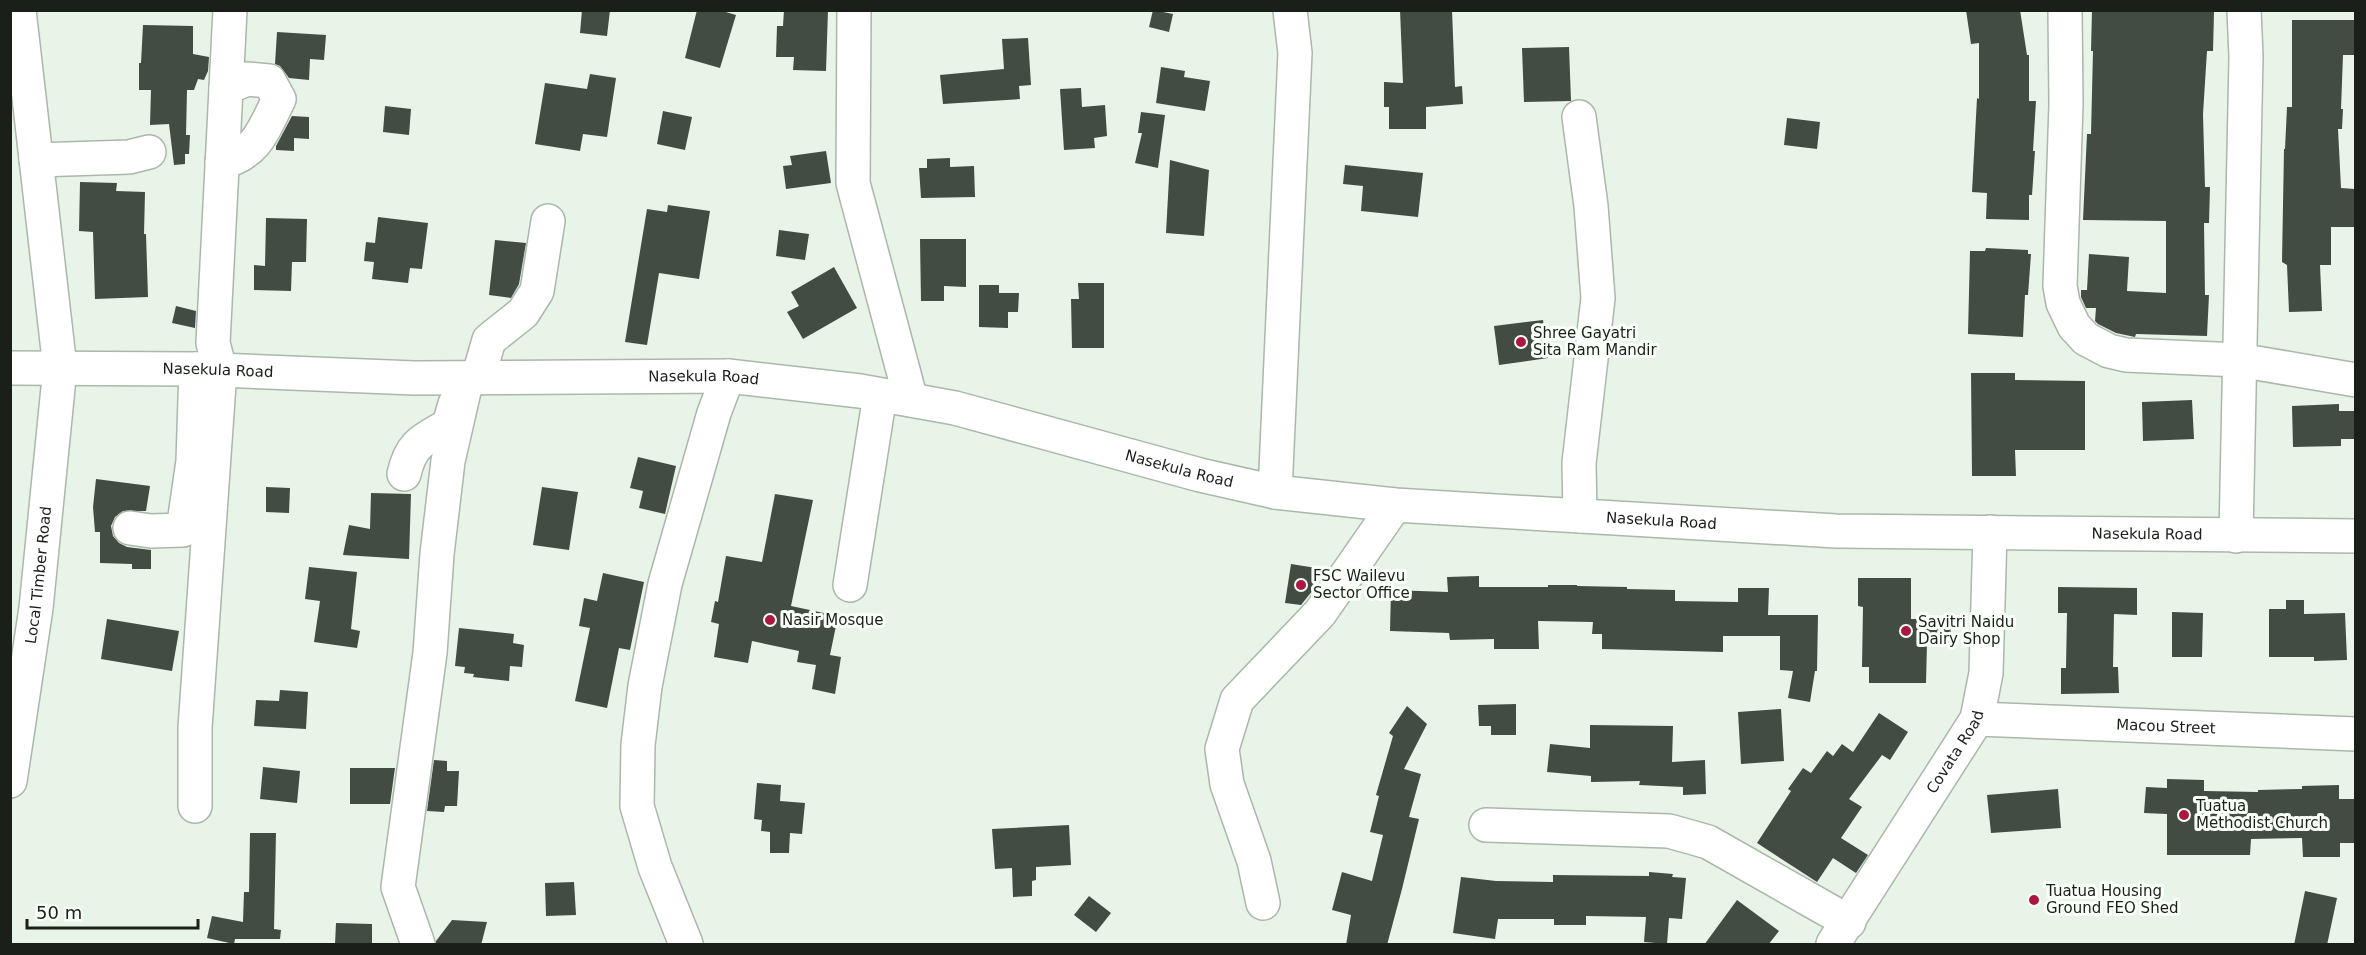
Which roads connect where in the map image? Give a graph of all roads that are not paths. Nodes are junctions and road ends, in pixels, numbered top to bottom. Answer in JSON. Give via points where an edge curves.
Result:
{"nodes":[{"id":1,"x":19,"y":10,"type":"edge"},
{"id":2,"x":230,"y":10,"type":"edge"},
{"id":3,"x":854,"y":10,"type":"edge"},
{"id":4,"x":1290,"y":10,"type":"edge"},
{"id":5,"x":2065,"y":10,"type":"edge"},
{"id":6,"x":2244,"y":10,"type":"edge"},
{"id":7,"x":17,"y":47,"type":"edge"},
{"id":8,"x":226,"y":88,"type":"junction"},
{"id":9,"x":1579,"y":117,"type":"dead end"},
{"id":10,"x":149,"y":152,"type":"dead end"},
{"id":11,"x":36,"y":160,"type":"junction"},
{"id":12,"x":222,"y":162,"type":"junction"},
{"id":13,"x":548,"y":221,"type":"dead end"},
{"id":14,"x":2239,"y":360,"type":"junction"},
{"id":15,"x":10,"y":368,"type":"edge"},
{"id":16,"x":60,"y":368,"type":"junction"},
{"id":17,"x":208,"y":369,"type":"junction"},
{"id":18,"x":728,"y":376,"type":"junction"},
{"id":19,"x":467,"y":378,"type":"junction"},
{"id":20,"x":2355,"y":380,"type":"edge"},
{"id":21,"x":896,"y":398,"type":"junction"},
{"id":22,"x":404,"y":474,"type":"dead end"},
{"id":23,"x":1275,"y":492,"type":"junction"},
{"id":24,"x":1395,"y":505,"type":"junction"},
{"id":25,"x":1580,"y":516,"type":"junction"},
{"id":26,"x":130,"y":528,"type":"dead end"},
{"id":27,"x":1990,"y":532,"type":"junction"},
{"id":28,"x":2236,"y":536,"type":"junction"},
{"id":29,"x":2355,"y":536,"type":"edge"},
{"id":30,"x":850,"y":585,"type":"dead end"},
{"id":31,"x":24,"y":602,"type":"edge"},
{"id":32,"x":1977,"y":719,"type":"junction"},
{"id":33,"x":2355,"y":734,"type":"edge"},
{"id":34,"x":10,"y":781,"type":"edge"},
{"id":35,"x":195,"y":806,"type":"dead end"},
{"id":36,"x":1486,"y":825,"type":"dead end"},
{"id":37,"x":1263,"y":903,"type":"dead end"},
{"id":38,"x":1841,"y":933,"type":"edge"},
{"id":39,"x":418,"y":945,"type":"edge"},
{"id":40,"x":686,"y":945,"type":"edge"}],
"edges":[{"from":1,"to":7,"type":"street","name":"Local Timber Road"},
{"from":2,"to":8,"type":"street"},
{"from":3,"to":21,"type":"street","via":[[853,183]]},
{"from":4,"to":23,"type":"street","via":[[1295,53]]},
{"from":5,"to":14,"type":"street","via":[[2060,286],[2066,311],[2086,339],[2117,354]]},
{"from":6,"to":14,"type":"street"},
{"from":7,"to":11,"type":"street","name":"Local Timber Road"},
{"from":8,"to":12,"type":"street"},
{"from":8,"to":12,"type":"street","via":[[247,79],[269,81],[279,99],[252,148],[236,159]]},
{"from":9,"to":25,"type":"street","via":[[1598,298],[1579,463]]},
{"from":10,"to":11,"type":"street","via":[[129,157]]},
{"from":11,"to":16,"type":"street","name":"Local Timber Road"},
{"from":12,"to":17,"type":"street","via":[[213,343]]},
{"from":13,"to":19,"type":"street","via":[[537,291],[524,313],[489,340]]},
{"from":14,"to":20,"type":"street"},
{"from":14,"to":28,"type":"street"},
{"from":15,"to":16,"type":"street","name":"Nasekula Road"},
{"from":16,"to":17,"type":"street","name":"Nasekula Road"},
{"from":16,"to":31,"type":"street","name":"Local Timber Road"},
{"from":17,"to":19,"type":"street","name":"Nasekula Road"},
{"from":17,"to":26,"type":"street","via":[[183,530]]},
{"from":17,"to":35,"type":"street"},
{"from":18,"to":19,"type":"street","name":"Nasekula Road"},
{"from":18,"to":21,"type":"street","name":"Nasekula Road"},
{"from":18,"to":40,"type":"street","via":[[665,584],[638,745],[637,806],[655,867]]},
{"from":19,"to":22,"type":"street","via":[[449,425],[419,443],[408,455]]},
{"from":19,"to":39,"type":"street","via":[[448,461],[436,554],[430,653],[398,887]]},
{"from":21,"to":23,"type":"street","name":"Nasekula Road","via":[[955,408]]},
{"from":21,"to":30,"type":"street"},
{"from":23,"to":24,"type":"street","name":"Nasekula Road"},
{"from":24,"to":25,"type":"street","name":"Nasekula Road"},
{"from":24,"to":37,"type":"street","via":[[1320,613],[1237,700],[1222,749],[1227,784],[1254,861]]},
{"from":25,"to":27,"type":"street","name":"Nasekula Road","via":[[1836,531]]},
{"from":27,"to":28,"type":"street","name":"Nasekula Road"},
{"from":27,"to":32,"type":"street","name":"Covata Road","via":[[1986,672]]},
{"from":28,"to":29,"type":"street","name":"Nasekula Road"},
{"from":31,"to":34,"type":"street","name":"Local Timber Road"},
{"from":32,"to":33,"type":"street","name":"Macou Street"},
{"from":32,"to":38,"type":"street","name":"Covata Road"},
{"from":36,"to":38,"type":"street","via":[[1669,831],[1708,842]]}]}
